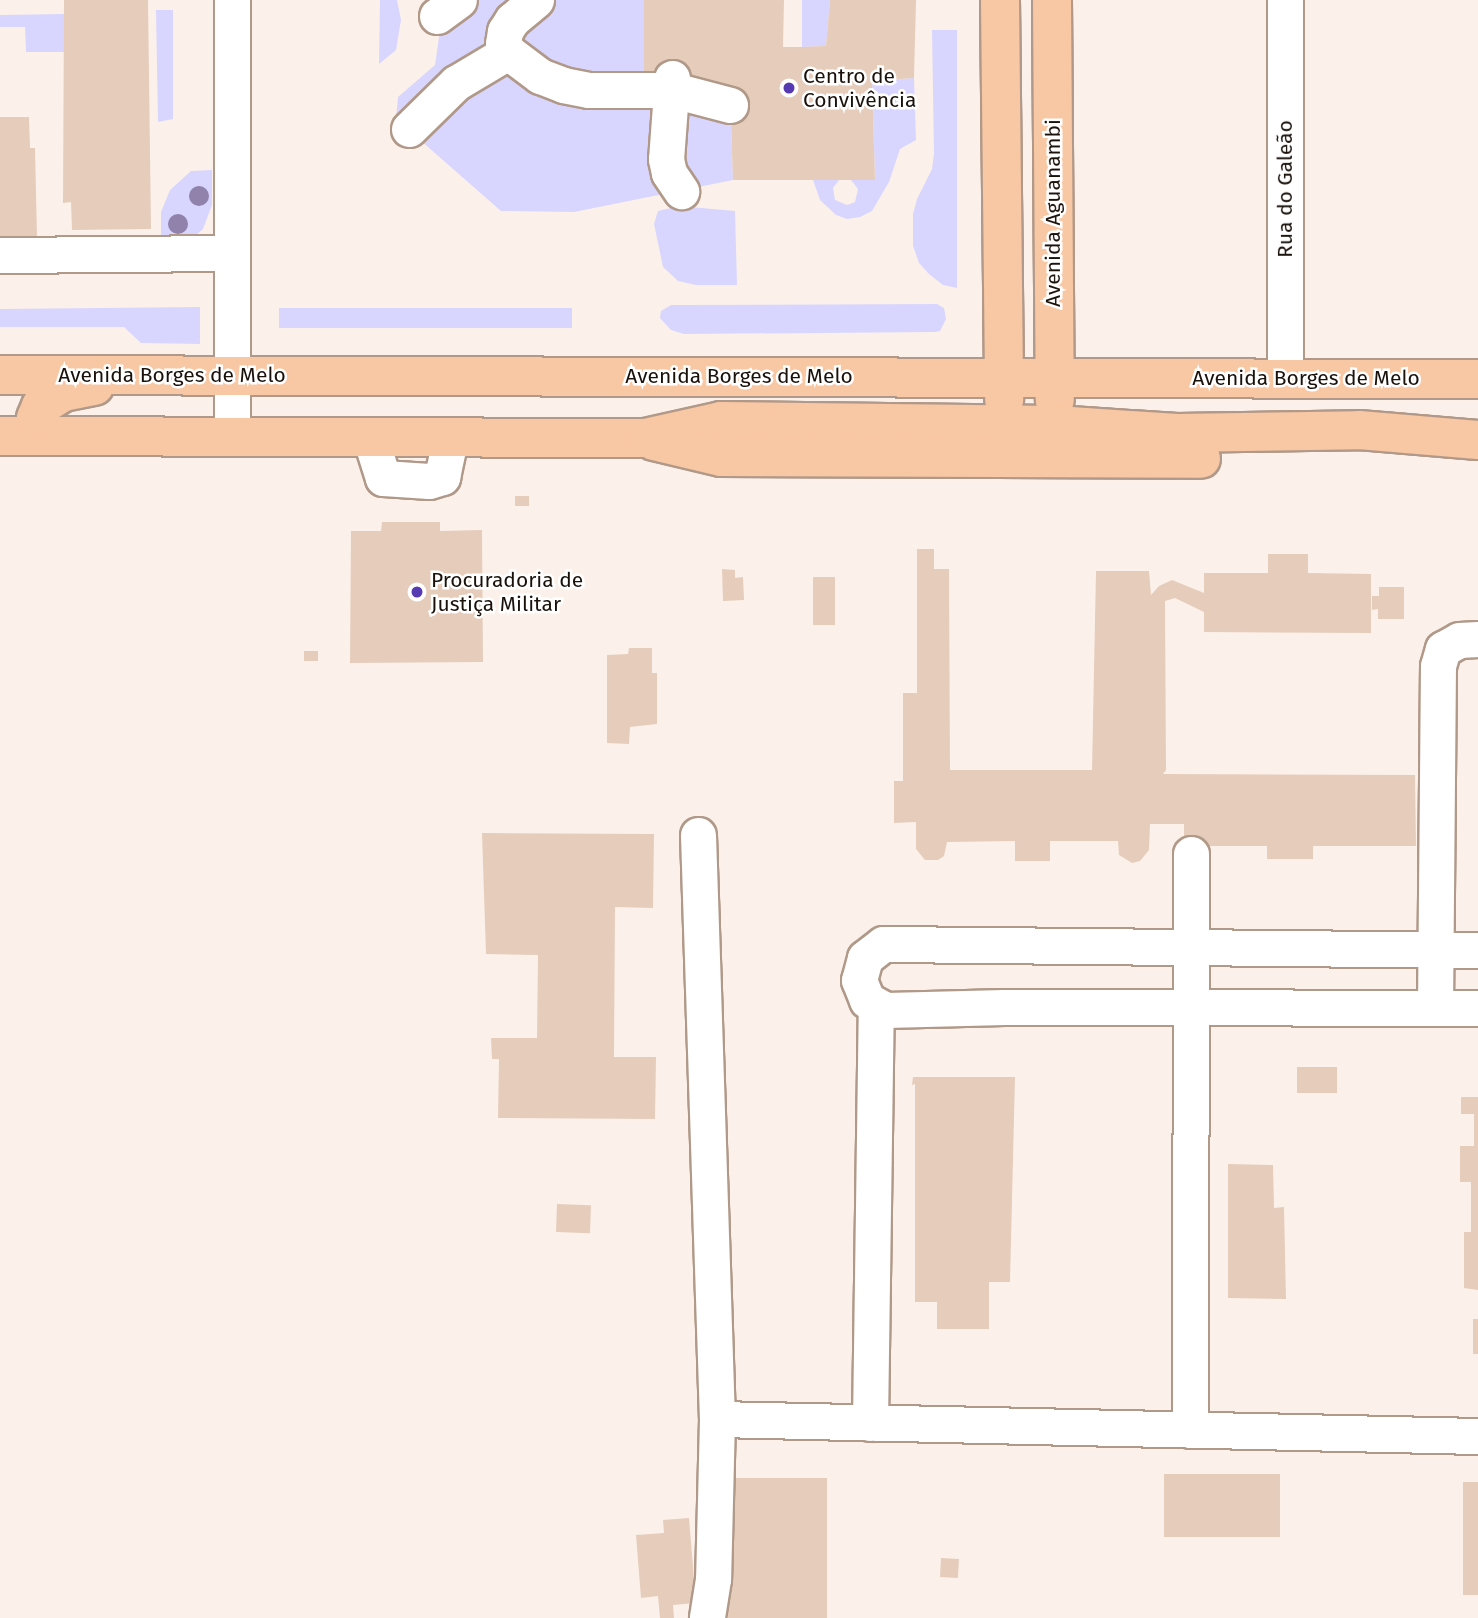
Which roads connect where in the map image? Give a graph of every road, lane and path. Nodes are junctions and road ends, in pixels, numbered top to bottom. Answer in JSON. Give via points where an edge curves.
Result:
{"nodes":[{"id":1,"x":232,"y":0,"type":"edge"},
{"id":2,"x":1000,"y":0,"type":"edge"},
{"id":3,"x":1052,"y":0,"type":"edge"},
{"id":4,"x":1285,"y":0,"type":"edge"},
{"id":5,"x":526,"y":3,"type":"edge"},
{"id":6,"x":508,"y":52,"type":"junction"},
{"id":7,"x":672,"y":84,"type":"junction"},
{"id":8,"x":730,"y":105,"type":"dead end"},
{"id":9,"x":409,"y":129,"type":"dead end"},
{"id":10,"x":681,"y":191,"type":"dead end"},
{"id":11,"x":232,"y":253,"type":"junction"},
{"id":12,"x":0,"y":255,"type":"edge"},
{"id":13,"x":0,"y":375,"type":"edge"},
{"id":14,"x":162,"y":375,"type":"junction"},
{"id":15,"x":233,"y":375,"type":"junction"},
{"id":16,"x":1004,"y":376,"type":"junction"},
{"id":17,"x":1055,"y":377,"type":"junction"},
{"id":18,"x":1285,"y":378,"type":"junction"},
{"id":19,"x":1478,"y":379,"type":"edge"},
{"id":20,"x":1004,"y":425,"type":"junction"},
{"id":21,"x":1056,"y":425,"type":"junction"},
{"id":22,"x":0,"y":436,"type":"edge"},
{"id":23,"x":38,"y":436,"type":"junction"},
{"id":24,"x":232,"y":437,"type":"junction"},
{"id":25,"x":645,"y":438,"type":"junction"},
{"id":26,"x":1471,"y":439,"type":"edge"},
{"id":27,"x":1478,"y":639,"type":"edge"},
{"id":28,"x":698,"y":835,"type":"dead end"},
{"id":29,"x":1192,"y":853,"type":"dead end"},
{"id":30,"x":1192,"y":947,"type":"junction"},
{"id":31,"x":1434,"y":950,"type":"junction"},
{"id":32,"x":1478,"y":950,"type":"edge"},
{"id":33,"x":876,"y":1006,"type":"junction"},
{"id":34,"x":1191,"y":1008,"type":"junction"},
{"id":35,"x":1435,"y":1008,"type":"junction"},
{"id":36,"x":1478,"y":1009,"type":"edge"},
{"id":37,"x":717,"y":1419,"type":"junction"},
{"id":38,"x":870,"y":1423,"type":"junction"},
{"id":39,"x":1190,"y":1430,"type":"junction"},
{"id":40,"x":1478,"y":1436,"type":"edge"},
{"id":41,"x":707,"y":1618,"type":"edge"}],
"edges":[{"from":1,"to":11,"type":"street"},
{"from":2,"to":16,"type":"main road"},
{"from":3,"to":17,"type":"main road","name":"Avenida Aguanambi"},
{"from":4,"to":18,"type":"street","name":"Rua do Galeão"},
{"from":5,"to":6,"type":"street","via":[[505,31],[503,44]]},
{"from":6,"to":7,"type":"street","via":[[540,76],[563,85],[589,90]]},
{"from":6,"to":9,"type":"street","via":[[456,83]]},
{"from":7,"to":8,"type":"street"},
{"from":7,"to":10,"type":"street","via":[[666,159]]},
{"from":11,"to":12,"type":"street"},
{"from":11,"to":15,"type":"street"},
{"from":13,"to":14,"type":"main road","name":"Avenida Borges de Melo"},
{"from":14,"to":15,"type":"main road","name":"Avenida Borges de Melo"},
{"from":14,"to":23,"type":"main road","via":[[54,396],[38,412]]},
{"from":15,"to":16,"type":"main road","name":"Avenida Borges de Melo"},
{"from":15,"to":24,"type":"street"},
{"from":16,"to":17,"type":"main road","name":"Avenida Borges de Melo"},
{"from":16,"to":20,"type":"main road"},
{"from":17,"to":18,"type":"main road","name":"Avenida Borges de Melo"},
{"from":17,"to":21,"type":"main road","name":"Avenida Aguanambi"},
{"from":18,"to":19,"type":"main road","name":"Avenida Borges de Melo"},
{"from":20,"to":21,"type":"main road"},
{"from":20,"to":25,"type":"main road","via":[[721,421]]},
{"from":21,"to":26,"type":"main road","via":[[1177,433],[1359,430]]},
{"from":22,"to":23,"type":"main road"},
{"from":23,"to":24,"type":"main road"},
{"from":24,"to":25,"type":"main road"},
{"from":25,"to":26,"type":"main road","via":[[722,457],[1094,460],[1346,454]]},
{"from":27,"to":31,"type":"street","via":[[1459,640],[1443,649],[1437,666]]},
{"from":28,"to":37,"type":"street"},
{"from":29,"to":30,"type":"street"},
{"from":30,"to":31,"type":"street"},
{"from":30,"to":33,"type":"street","via":[[883,944],[873,949],[860,968],[862,990]]},
{"from":30,"to":34,"type":"street"},
{"from":31,"to":32,"type":"street"},
{"from":31,"to":35,"type":"street"},
{"from":33,"to":34,"type":"street","via":[[886,1010]]},
{"from":33,"to":38,"type":"street"},
{"from":34,"to":35,"type":"street"},
{"from":34,"to":39,"type":"street"},
{"from":35,"to":36,"type":"street"},
{"from":37,"to":38,"type":"street"},
{"from":37,"to":41,"type":"street","via":[[713,1579]]},
{"from":38,"to":39,"type":"street"},
{"from":39,"to":40,"type":"street"}]}
